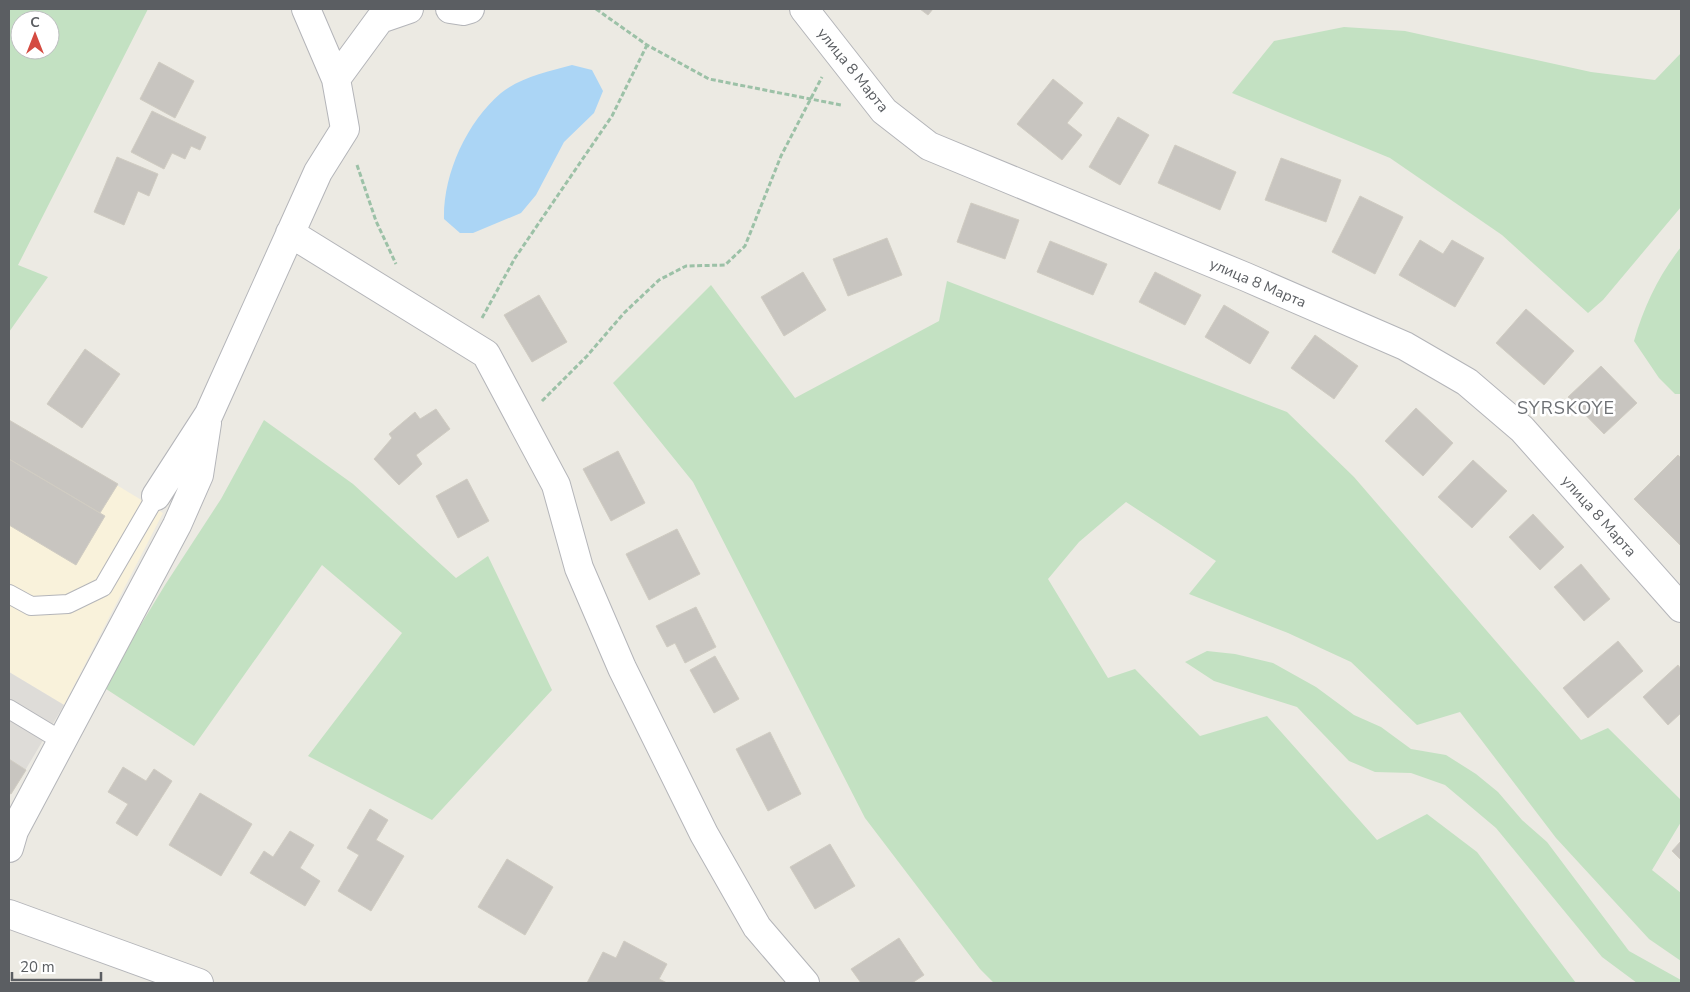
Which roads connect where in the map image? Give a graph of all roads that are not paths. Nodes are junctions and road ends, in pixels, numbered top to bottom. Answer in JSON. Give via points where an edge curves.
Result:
{"nodes":[{"id":1,"x":306,"y":9,"type":"edge"},
{"id":2,"x":409,"y":9,"type":"edge"},
{"id":3,"x":450,"y":9,"type":"edge"},
{"id":4,"x":470,"y":9,"type":"edge"},
{"id":5,"x":804,"y":9,"type":"edge"},
{"id":6,"x":336,"y":79,"type":"junction"},
{"id":7,"x":290,"y":233,"type":"junction"},
{"id":8,"x":208,"y":414,"type":"junction"},
{"id":9,"x":156,"y":496,"type":"joint"},
{"id":10,"x":9,"y":594,"type":"edge"},
{"id":11,"x":1681,"y":608,"type":"edge"},
{"id":12,"x":9,"y":709,"type":"edge"},
{"id":13,"x":62,"y":741,"type":"junction"},
{"id":14,"x":9,"y":848,"type":"edge"},
{"id":15,"x":9,"y":914,"type":"edge"},
{"id":16,"x":199,"y":983,"type":"edge"},
{"id":17,"x":805,"y":983,"type":"edge"}],
"edges":[{"from":1,"to":6,"type":"street"},
{"from":2,"to":6,"type":"street","via":[[380,19]]},
{"from":3,"to":4,"type":"street"},
{"from":5,"to":11,"type":"street","name":"улица 8 Марта","via":[[884,111],[929,146],[1388,339],[1467,382],[1522,429]]},
{"from":6,"to":7,"type":"street","via":[[345,129],[318,172]]},
{"from":7,"to":8,"type":"street"},
{"from":7,"to":17,"type":"street","via":[[486,354],[556,485],[579,568],[622,668],[704,834],[758,927]]},
{"from":8,"to":9,"type":"street"},
{"from":8,"to":13,"type":"street","via":[[199,475],[177,525]]},
{"from":9,"to":10,"type":"lane","via":[[104,587],[68,604],[32,606]]},
{"from":12,"to":13,"type":"lane"},
{"from":13,"to":14,"type":"street","via":[[14,831]]},
{"from":15,"to":16,"type":"street"}]}
